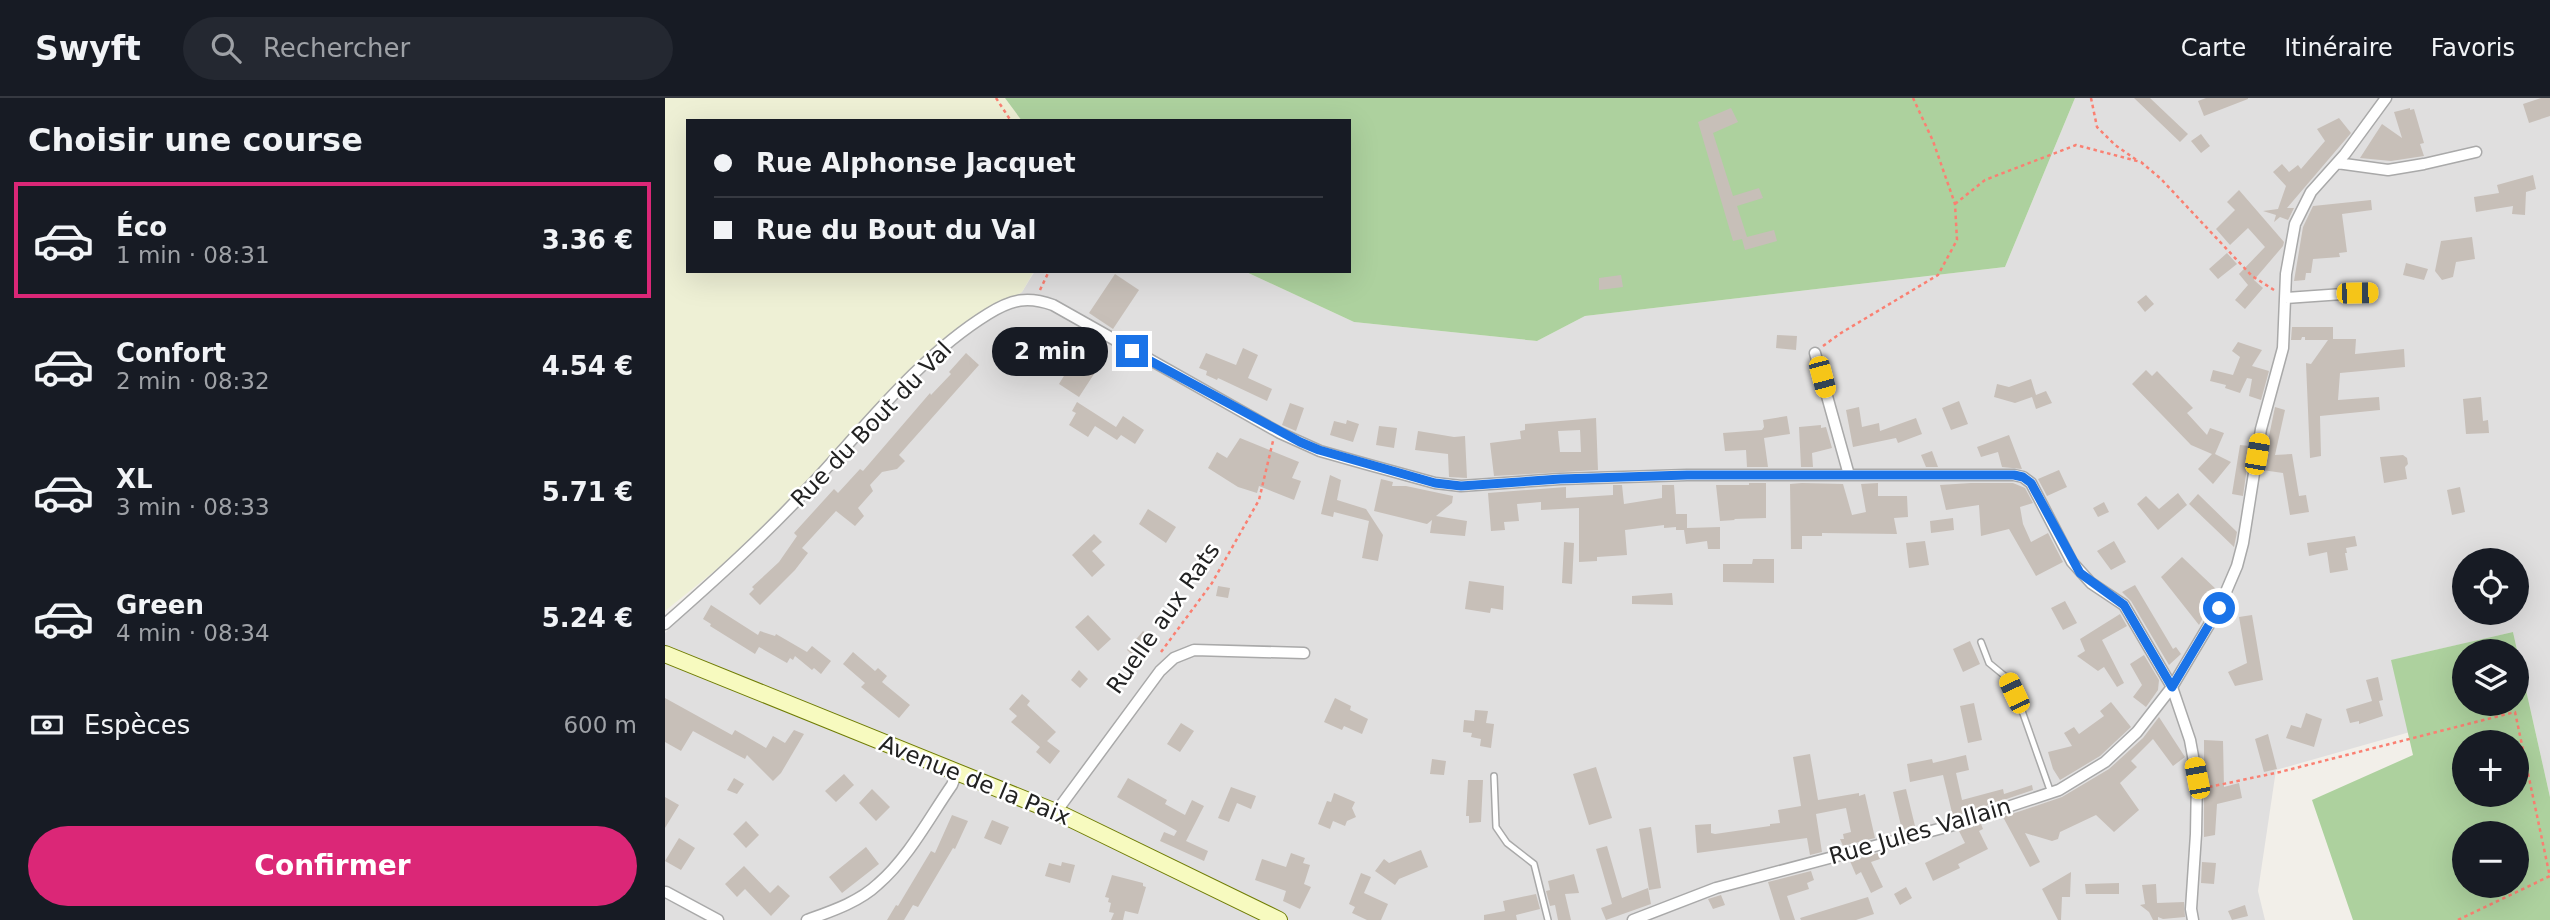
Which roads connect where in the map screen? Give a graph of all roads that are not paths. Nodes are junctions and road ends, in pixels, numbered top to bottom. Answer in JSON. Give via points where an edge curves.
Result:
{"nodes":[{"id":1,"x":2386,"y":98,"type":"edge"},
{"id":2,"x":2476,"y":152,"type":"dead end"},
{"id":3,"x":2337,"y":163,"type":"junction"},
{"id":4,"x":2371,"y":292,"type":"dead end"},
{"id":5,"x":2285,"y":298,"type":"junction"},
{"id":6,"x":1815,"y":353,"type":"road end"},
{"id":7,"x":1849,"y":475,"type":"junction"},
{"id":8,"x":665,"y":624,"type":"edge"},
{"id":9,"x":1981,"y":642,"type":"dead end"},
{"id":10,"x":1304,"y":653,"type":"dead end"},
{"id":11,"x":665,"y":654,"type":"edge"},
{"id":12,"x":2172,"y":687,"type":"junction"},
{"id":13,"x":957,"y":772,"type":"junction"},
{"id":14,"x":1494,"y":776,"type":"dead end"},
{"id":15,"x":2050,"y":793,"type":"junction"},
{"id":16,"x":1056,"y":812,"type":"junction"},
{"id":17,"x":666,"y":892,"type":"edge"},
{"id":18,"x":718,"y":920,"type":"edge"},
{"id":19,"x":807,"y":920,"type":"edge"},
{"id":20,"x":1279,"y":920,"type":"edge"},
{"id":21,"x":1548,"y":920,"type":"edge"},
{"id":22,"x":1633,"y":920,"type":"edge"},
{"id":23,"x":2193,"y":920,"type":"edge"}],
"edges":[{"from":1,"to":3,"type":"street","name":"Rue Jules Vallain"},
{"from":2,"to":3,"type":"street","via":[[2388,170]]},
{"from":3,"to":5,"type":"street","name":"Rue Jules Vallain","via":[[2311,192],[2295,224]]},
{"from":4,"to":5,"type":"street"},
{"from":5,"to":12,"type":"street","name":"Rue Jules Vallain","via":[[2283,348],[2261,429],[2237,566],[2219,608]]},
{"from":6,"to":7,"type":"street"},
{"from":7,"to":8,"type":"street","name":"Rue du Bout du Val","via":[[1687,475],[1461,486],[1435,483],[1319,450],[1276,431],[1035,298],[989,313],[959,335],[882,407],[743,556]]},
{"from":7,"to":12,"type":"street","via":[[2023,477],[2039,496],[2080,573],[2124,605]]},
{"from":9,"to":15,"type":"lane","via":[[1989,663],[2006,677],[2021,708]]},
{"from":10,"to":16,"type":"street","via":[[1194,650],[1174,658]]},
{"from":11,"to":13,"type":"main road","name":"Avenue de la Paix"},
{"from":12,"to":15,"type":"street","name":"Rue Jules Vallain","via":[[2137,732],[2105,762]]},
{"from":12,"to":23,"type":"street","via":[[2190,740],[2198,789]]},
{"from":13,"to":16,"type":"main road","name":"Avenue de la Paix"},
{"from":13,"to":19,"type":"street","via":[[897,865],[877,885],[854,901]]},
{"from":14,"to":21,"type":"lane","via":[[1496,827],[1507,843],[1534,864]]},
{"from":15,"to":22,"type":"street","name":"Rue Jules Vallain","via":[[1950,826],[1716,888]]},
{"from":16,"to":20,"type":"main road","name":"Avenue de la Paix"},
{"from":17,"to":18,"type":"street"}]}
